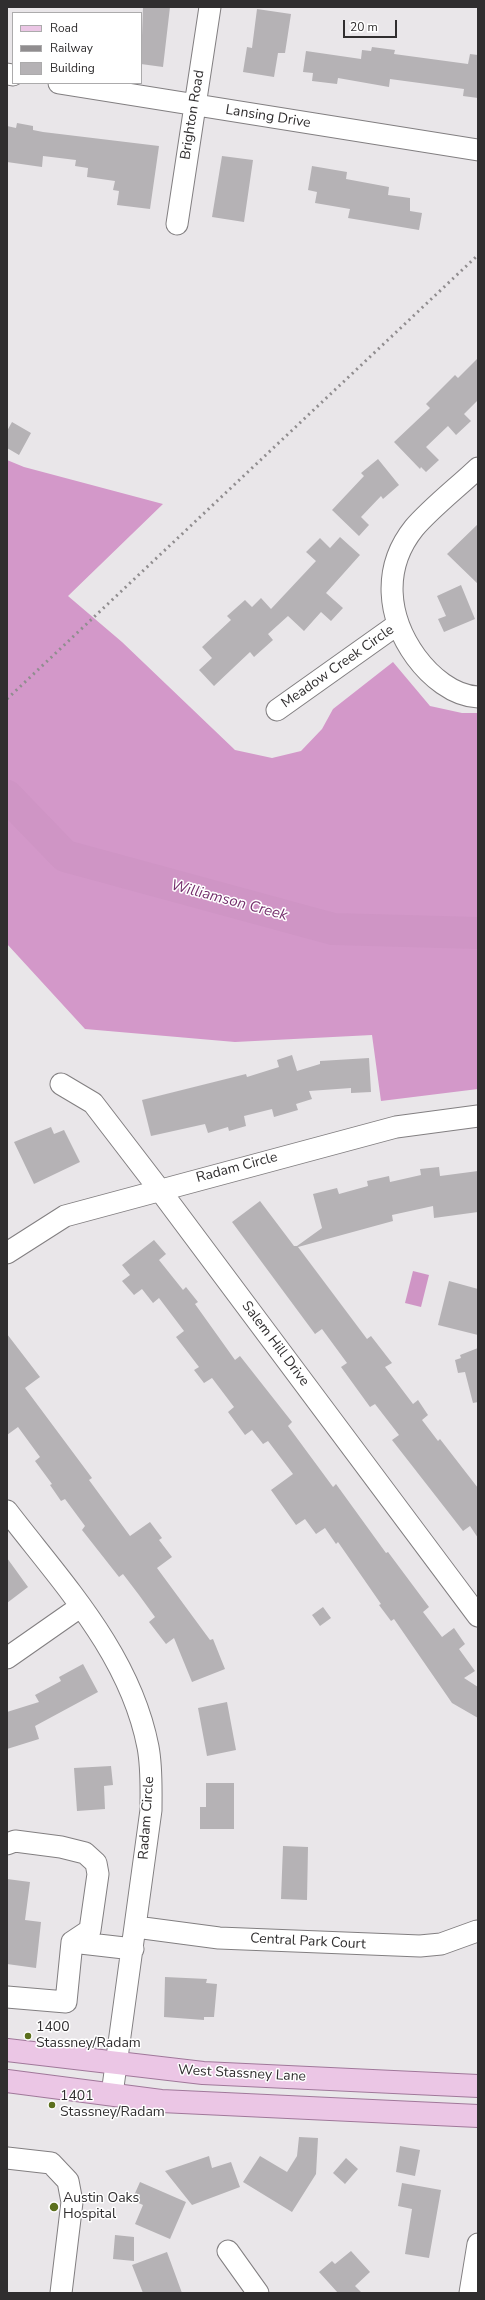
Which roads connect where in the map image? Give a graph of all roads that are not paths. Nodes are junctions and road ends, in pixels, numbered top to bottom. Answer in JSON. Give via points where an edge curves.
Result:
{"nodes":[{"id":1,"x":210,"y":7,"type":"edge"},
{"id":2,"x":64,"y":84,"type":"edge"},
{"id":3,"x":194,"y":106,"type":"junction"},
{"id":4,"x":478,"y":150,"type":"edge"},
{"id":5,"x":177,"y":224,"type":"dead end"},
{"id":6,"x":478,"y":468,"type":"edge"},
{"id":7,"x":398,"y":624,"type":"junction"},
{"id":8,"x":478,"y":697,"type":"edge"},
{"id":9,"x":277,"y":710,"type":"dead end"},
{"id":10,"x":61,"y":1084,"type":"dead end"},
{"id":11,"x":478,"y":1116,"type":"edge"},
{"id":12,"x":159,"y":1189,"type":"junction"},
{"id":13,"x":7,"y":1253,"type":"edge"},
{"id":14,"x":7,"y":1510,"type":"edge"},
{"id":15,"x":80,"y":1607,"type":"junction"},
{"id":16,"x":478,"y":1616,"type":"edge"},
{"id":17,"x":7,"y":1658,"type":"edge"},
{"id":18,"x":7,"y":1844,"type":"edge"},
{"id":19,"x":136,"y":1928,"type":"junction"},
{"id":20,"x":477,"y":1931,"type":"dead end"},
{"id":21,"x":72,"y":1942,"type":"junction"},
{"id":22,"x":133,"y":1950,"type":"junction"},
{"id":23,"x":7,"y":1997,"type":"edge"},
{"id":24,"x":7,"y":2050,"type":"edge"},
{"id":25,"x":116,"y":2064,"type":"junction"},
{"id":26,"x":7,"y":2081,"type":"edge"},
{"id":27,"x":478,"y":2086,"type":"edge"},
{"id":28,"x":112,"y":2094,"type":"junction"},
{"id":29,"x":478,"y":2116,"type":"edge"},
{"id":30,"x":7,"y":2158,"type":"edge"},
{"id":31,"x":478,"y":2244,"type":"edge"},
{"id":32,"x":228,"y":2251,"type":"dead end"},
{"id":33,"x":61,"y":2293,"type":"edge"},
{"id":34,"x":258,"y":2293,"type":"edge"},
{"id":35,"x":470,"y":2293,"type":"edge"}],
"edges":[{"from":1,"to":3,"type":"street","name":"Brighton Road"},
{"from":2,"to":3,"type":"street","name":"Lansing Drive"},
{"from":3,"to":4,"type":"street","name":"Lansing Drive"},
{"from":3,"to":5,"type":"street","name":"Brighton Road"},
{"from":6,"to":7,"type":"street","via":[[414,529],[400,553],[390,585]]},
{"from":7,"to":8,"type":"street","via":[[423,668],[439,682]]},
{"from":7,"to":9,"type":"street","name":"Meadow Creek Circle"},
{"from":10,"to":12,"type":"street","name":"Salem Hill Drive","via":[[93,1103]]},
{"from":11,"to":12,"type":"street","name":"Radam Circle","via":[[396,1127]]},
{"from":12,"to":13,"type":"street","name":"Radam Circle","via":[[65,1216]]},
{"from":12,"to":16,"type":"street","name":"Salem Hill Drive"},
{"from":14,"to":15,"type":"street","name":"Radam Circle"},
{"from":15,"to":17,"type":"street"},
{"from":15,"to":19,"type":"street","name":"Radam Circle","via":[[98,1629],[123,1671],[138,1709],[149,1748],[151,1810]]},
{"from":18,"to":21,"type":"street","via":[[15,1841],[61,1847],[85,1853],[96,1863],[98,1874],[90,1930]]},
{"from":19,"to":20,"type":"street","name":"Central Park Court","via":[[219,1938],[420,1946],[441,1944]]},
{"from":19,"to":22,"type":"street","name":"Radam Circle"},
{"from":21,"to":22,"type":"street"},
{"from":21,"to":23,"type":"street","via":[[66,2002]]},
{"from":22,"to":25,"type":"street","name":"Radam Circle"},
{"from":24,"to":25,"type":"main road","name":"West Stassney Lane"},
{"from":25,"to":27,"type":"main road","name":"West Stassney Lane","via":[[203,2073]]},
{"from":25,"to":28,"type":"street","name":"Radam Circle"},
{"from":26,"to":28,"type":"main road"},
{"from":28,"to":29,"type":"main road","via":[[161,2101]]},
{"from":30,"to":33,"type":"street","via":[[50,2163],[68,2181],[72,2202]]},
{"from":31,"to":35,"type":"street"},
{"from":32,"to":34,"type":"street"}]}
